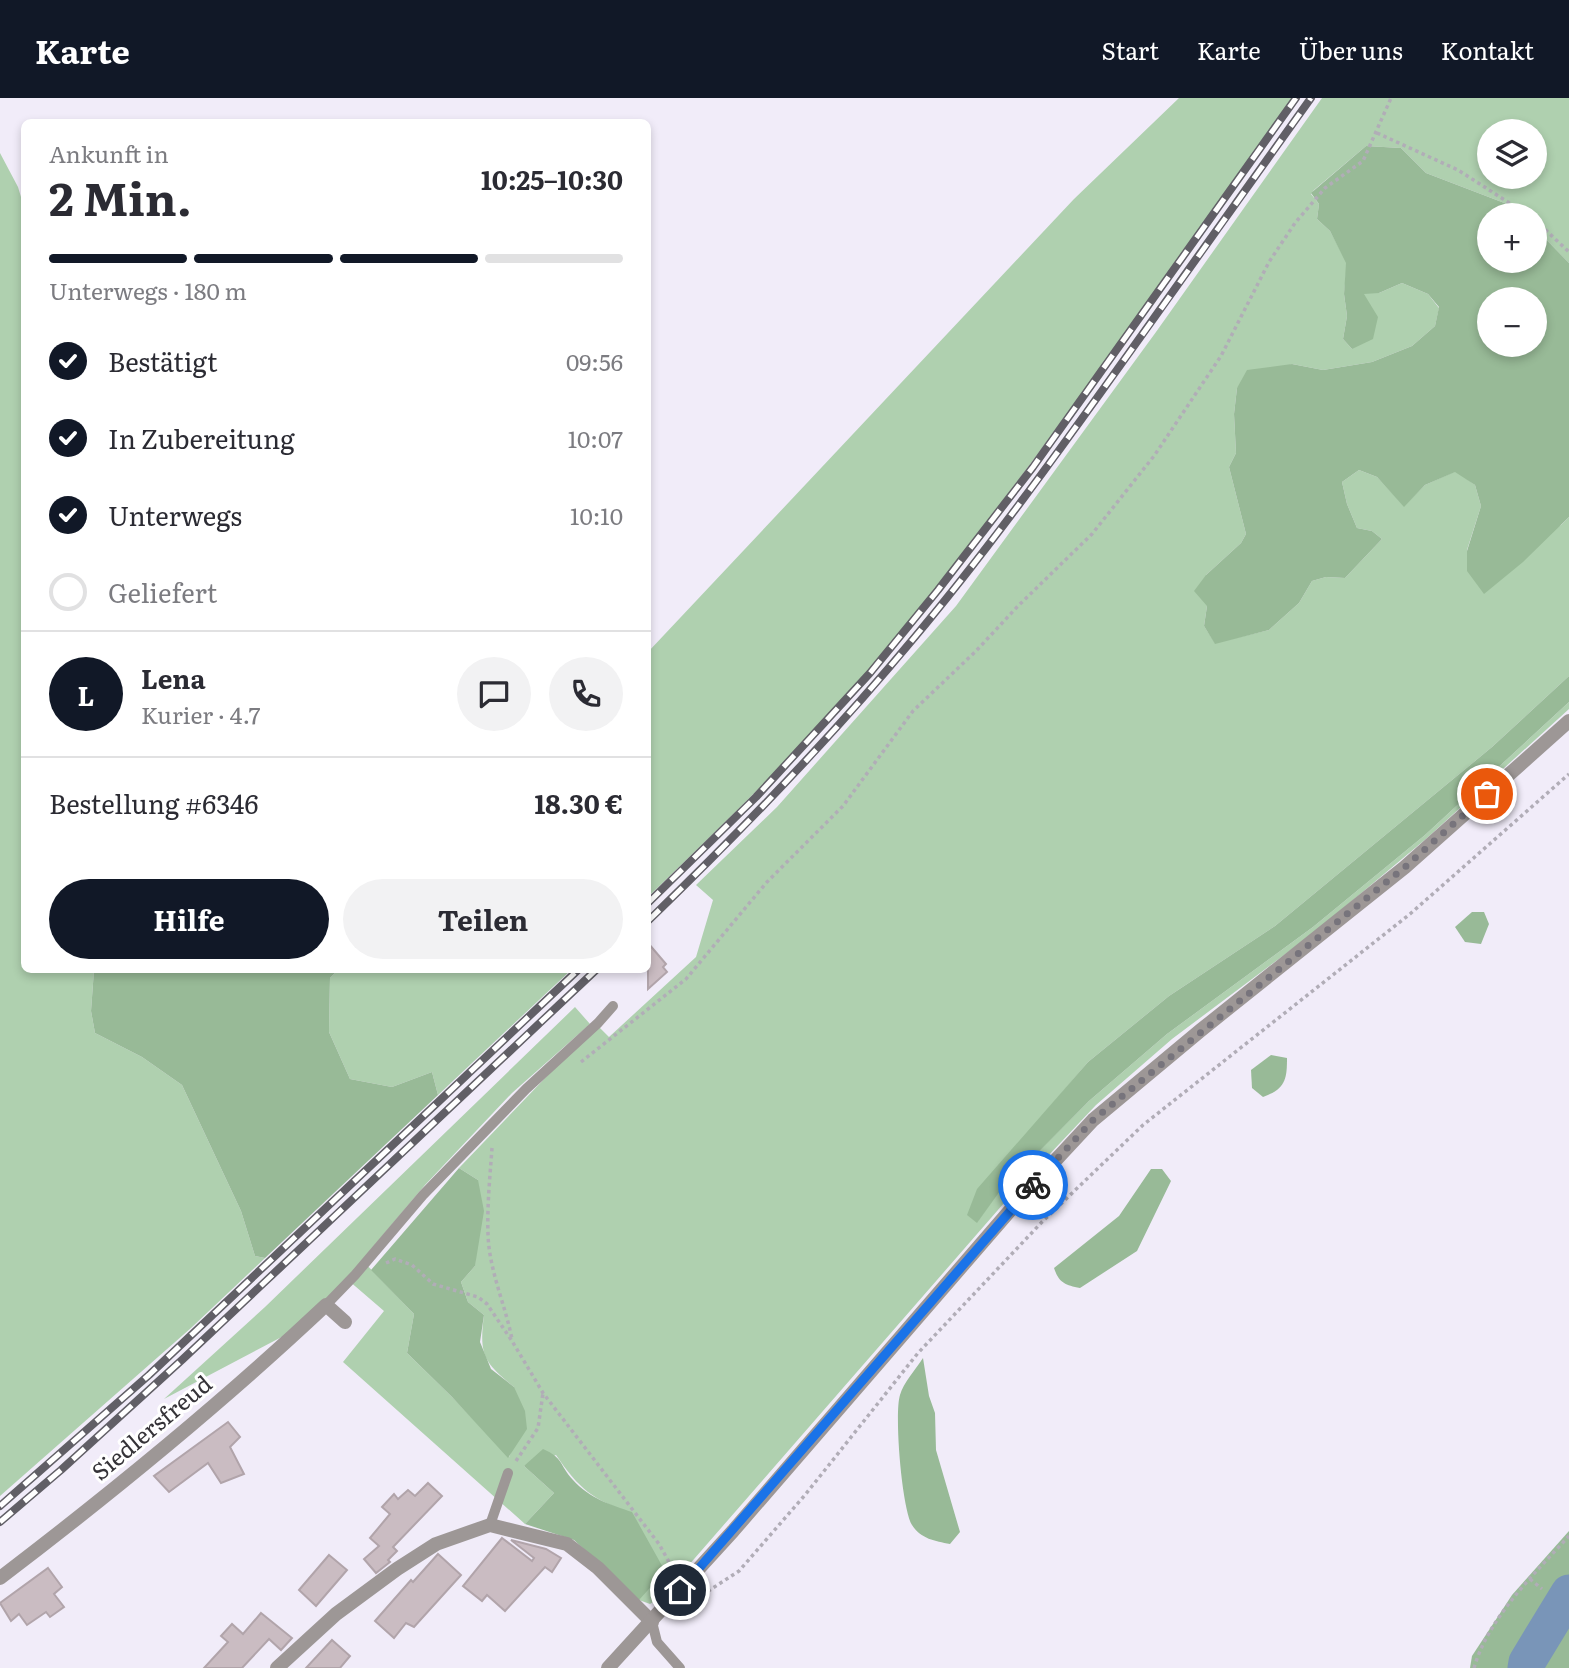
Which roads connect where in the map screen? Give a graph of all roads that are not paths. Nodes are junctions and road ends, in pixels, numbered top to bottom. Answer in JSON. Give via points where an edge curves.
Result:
{"nodes":[{"id":1,"x":1569,"y":720,"type":"edge"},
{"id":2,"x":613,"y":1006,"type":"dead end"},
{"id":3,"x":326,"y":1305,"type":"junction"},
{"id":4,"x":345,"y":1322,"type":"dead end"},
{"id":5,"x":508,"y":1473,"type":"road end"},
{"id":6,"x":490,"y":1525,"type":"junction"},
{"id":7,"x":0,"y":1578,"type":"edge"},
{"id":8,"x":652,"y":1622,"type":"junction"},
{"id":9,"x":277,"y":1668,"type":"edge"},
{"id":10,"x":608,"y":1668,"type":"edge"},
{"id":11,"x":680,"y":1668,"type":"edge"}],
"edges":[{"from":1,"to":8,"type":"street","via":[[1405,867],[1093,1120]]},
{"from":2,"to":3,"type":"lane","name":"Siedlersfreud","via":[[423,1195]]},
{"from":3,"to":4,"type":"street"},
{"from":3,"to":7,"type":"street","name":"Siedlersfreud","via":[[251,1375]]},
{"from":5,"to":6,"type":"lane"},
{"from":6,"to":8,"type":"street","via":[[568,1544]]},
{"from":6,"to":9,"type":"street","via":[[436,1544],[397,1569],[336,1614]]},
{"from":8,"to":10,"type":"street"},
{"from":8,"to":11,"type":"lane","via":[[657,1642]]}]}
